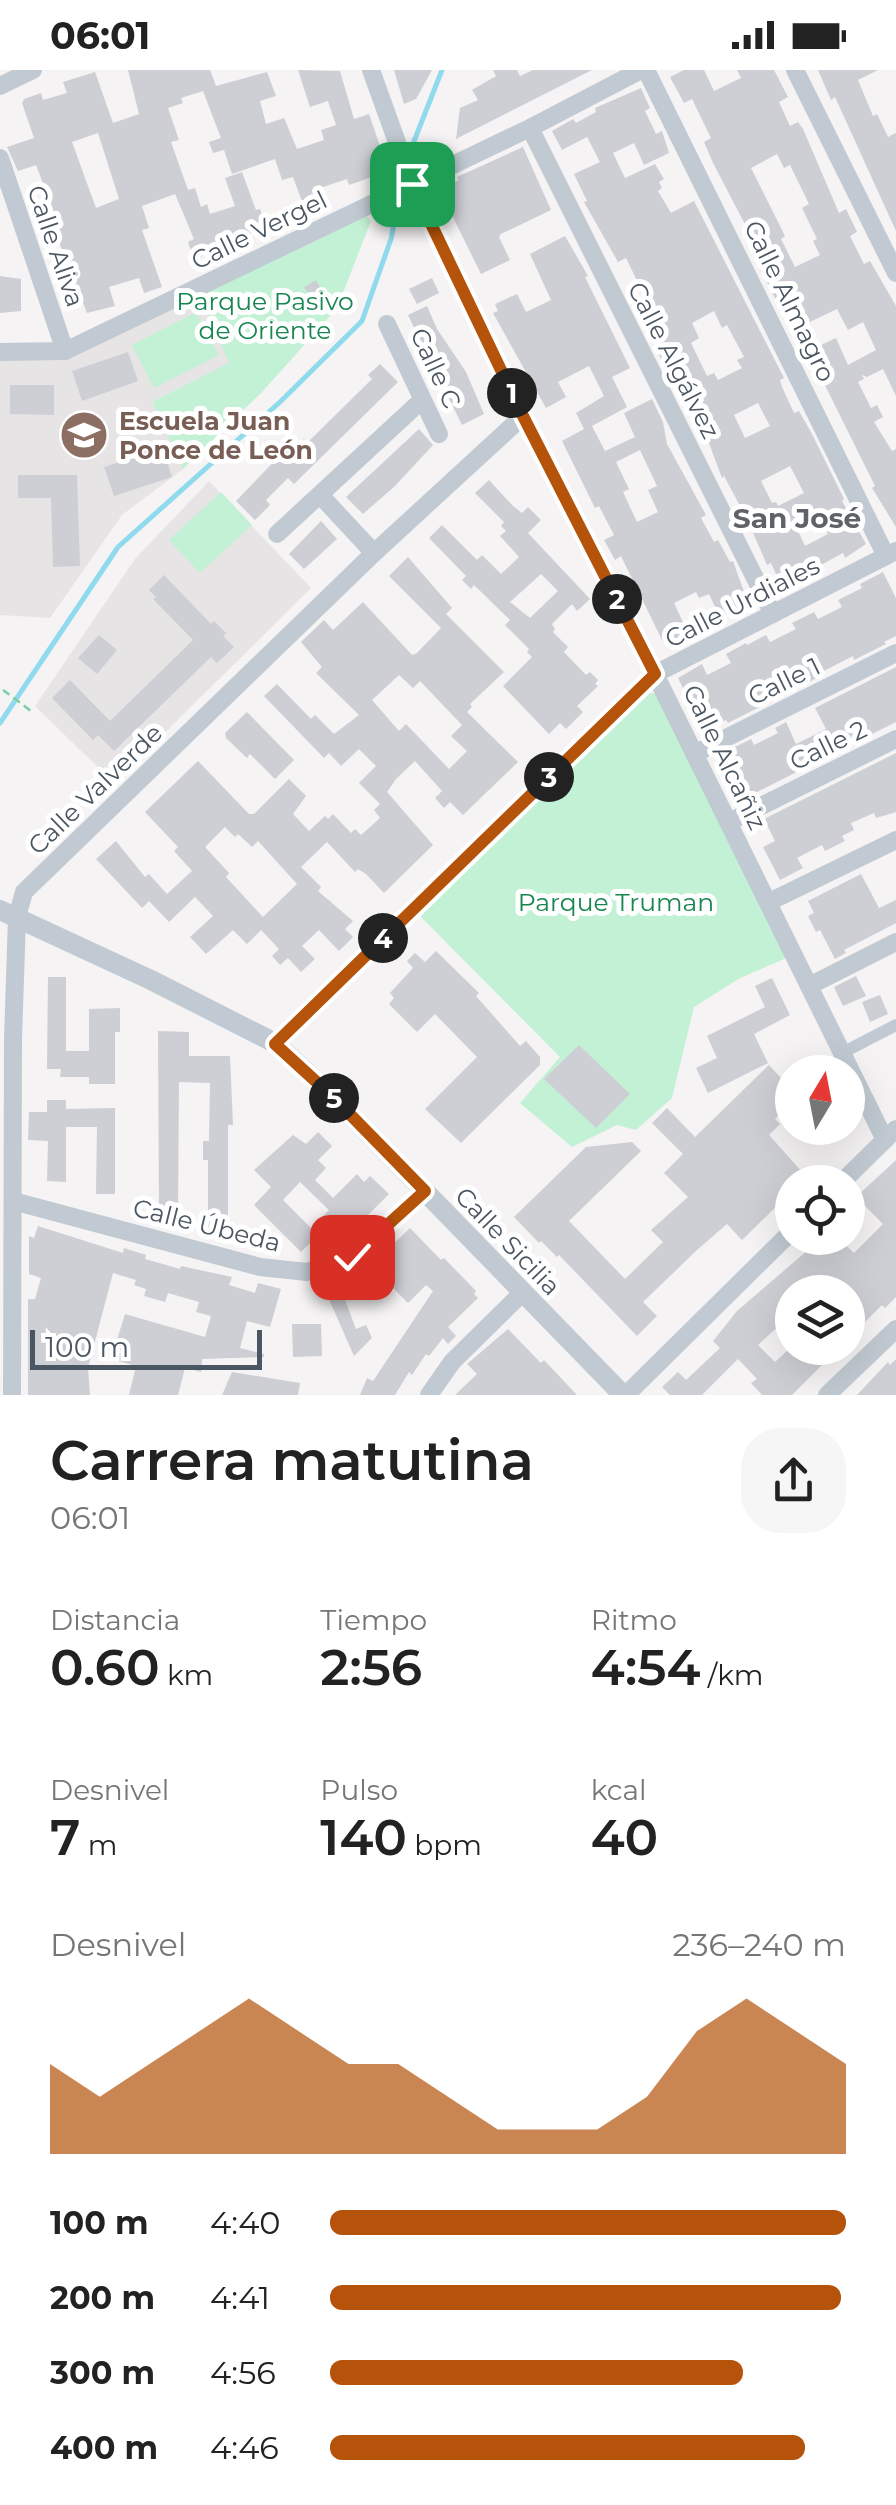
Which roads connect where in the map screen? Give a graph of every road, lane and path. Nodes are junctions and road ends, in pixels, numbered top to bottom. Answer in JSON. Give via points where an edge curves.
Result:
{"nodes":[{"id":1,"x":33,"y":70,"type":"edge"},
{"id":2,"x":371,"y":70,"type":"edge"},
{"id":3,"x":643,"y":70,"type":"edge"},
{"id":4,"x":795,"y":70,"type":"edge"},
{"id":5,"x":0,"y":86,"type":"edge"},
{"id":6,"x":530,"y":128,"type":"junction"},
{"id":7,"x":0,"y":158,"type":"edge"},
{"id":8,"x":412,"y":184,"type":"junction"},
{"id":9,"x":896,"y":273,"type":"edge"},
{"id":10,"x":387,"y":324,"type":"dead end"},
{"id":11,"x":65,"y":351,"type":"junction"},
{"id":12,"x":0,"y":352,"type":"edge"},
{"id":13,"x":422,"y":400,"type":"junction"},
{"id":14,"x":523,"y":416,"type":"junction"},
{"id":15,"x":439,"y":434,"type":"dead end"},
{"id":16,"x":321,"y":496,"type":"junction"},
{"id":17,"x":277,"y":534,"type":"dead end"},
{"id":18,"x":374,"y":553,"type":"junction"},
{"id":19,"x":891,"y":554,"type":"edge"},
{"id":20,"x":773,"y":614,"type":"junction"},
{"id":21,"x":896,"y":654,"type":"edge"},
{"id":22,"x":655,"y":674,"type":"junction"},
{"id":23,"x":3,"y":690,"type":"dead end"},
{"id":24,"x":31,"y":711,"type":"dead end"},
{"id":25,"x":896,"y":739,"type":"edge"},
{"id":26,"x":694,"y":754,"type":"junction"},
{"id":27,"x":728,"y":822,"type":"junction"},
{"id":28,"x":896,"y":840,"type":"edge"},
{"id":29,"x":769,"y":902,"type":"junction"},
{"id":30,"x":8,"y":914,"type":"edge"},
{"id":31,"x":896,"y":942,"type":"edge"},
{"id":32,"x":809,"y":986,"type":"junction"},
{"id":33,"x":896,"y":1025,"type":"edge"},
{"id":34,"x":275,"y":1044,"type":"junction"},
{"id":35,"x":842,"y":1052,"type":"junction"},
{"id":36,"x":890,"y":1134,"type":"edge"},
{"id":37,"x":859,"y":1165,"type":"edge"},
{"id":38,"x":425,"y":1191,"type":"junction"},
{"id":39,"x":13,"y":1201,"type":"junction"},
{"id":40,"x":775,"y":1248,"type":"edge"},
{"id":41,"x":523,"y":1292,"type":"junction"},
{"id":42,"x":896,"y":1329,"type":"edge"},
{"id":43,"x":12,"y":1395,"type":"edge"},
{"id":44,"x":429,"y":1395,"type":"edge"},
{"id":45,"x":624,"y":1395,"type":"edge"},
{"id":46,"x":827,"y":1395,"type":"edge"}],
"edges":[{"from":1,"to":5,"type":"street"},
{"from":2,"to":8,"type":"street","name":"Calle Alcañiz"},
{"from":3,"to":6,"type":"street","name":"Calle Vergel"},
{"from":3,"to":19,"type":"street","name":"Calle Almagro"},
{"from":4,"to":9,"type":"street"},
{"from":6,"to":8,"type":"street","name":"Calle Vergel"},
{"from":6,"to":20,"type":"street","name":"Calle Algálvez"},
{"from":7,"to":11,"type":"street","name":"Calle Aliva"},
{"from":8,"to":11,"type":"street","name":"Calle Vergel"},
{"from":8,"to":14,"type":"street","name":"Calle Alcañiz"},
{"from":10,"to":13,"type":"street","name":"Calle C"},
{"from":11,"to":12,"type":"street","name":"Calle Vergel"},
{"from":13,"to":15,"type":"street","name":"Calle C"},
{"from":13,"to":16,"type":"street"},
{"from":14,"to":18,"type":"street","name":"Calle Valverde"},
{"from":14,"to":22,"type":"street","name":"Calle Alcañiz"},
{"from":16,"to":17,"type":"street"},
{"from":16,"to":18,"type":"street"},
{"from":18,"to":30,"type":"street","name":"Calle Valverde"},
{"from":19,"to":20,"type":"street","name":"Calle Urdiales"},
{"from":20,"to":22,"type":"street","name":"Calle Urdiales"},
{"from":21,"to":26,"type":"street","name":"Calle 1"},
{"from":22,"to":26,"type":"street","name":"Calle Alcañiz"},
{"from":22,"to":34,"type":"street","name":"Calle Urdiales"},
{"from":23,"to":24,"type":"path"},
{"from":25,"to":27,"type":"street","name":"Calle 2"},
{"from":26,"to":27,"type":"street","name":"Calle Alcañiz"},
{"from":27,"to":29,"type":"street","name":"Calle Alcañiz"},
{"from":28,"to":29,"type":"street"},
{"from":29,"to":32,"type":"street","name":"Calle Alcañiz"},
{"from":30,"to":34,"type":"street","name":"Calle Sicilia"},
{"from":30,"to":39,"type":"street","name":"Calle Valverde"},
{"from":31,"to":32,"type":"street"},
{"from":32,"to":35,"type":"street","name":"Calle Alcañiz"},
{"from":33,"to":35,"type":"street"},
{"from":34,"to":38,"type":"street","name":"Calle Sicilia"},
{"from":35,"to":36,"type":"street","name":"Calle Alcañiz"},
{"from":36,"to":37,"type":"street"},
{"from":38,"to":39,"type":"street","name":"Calle Úbeda","via":[[352,1257],[307,1272],[260,1267]]},
{"from":38,"to":41,"type":"street","name":"Calle Sicilia"},
{"from":39,"to":43,"type":"street","name":"Calle Valverde"},
{"from":40,"to":45,"type":"street"},
{"from":41,"to":44,"type":"street","via":[[452,1362]]},
{"from":41,"to":45,"type":"street","name":"Calle Sicilia"},
{"from":42,"to":46,"type":"street"}]}
